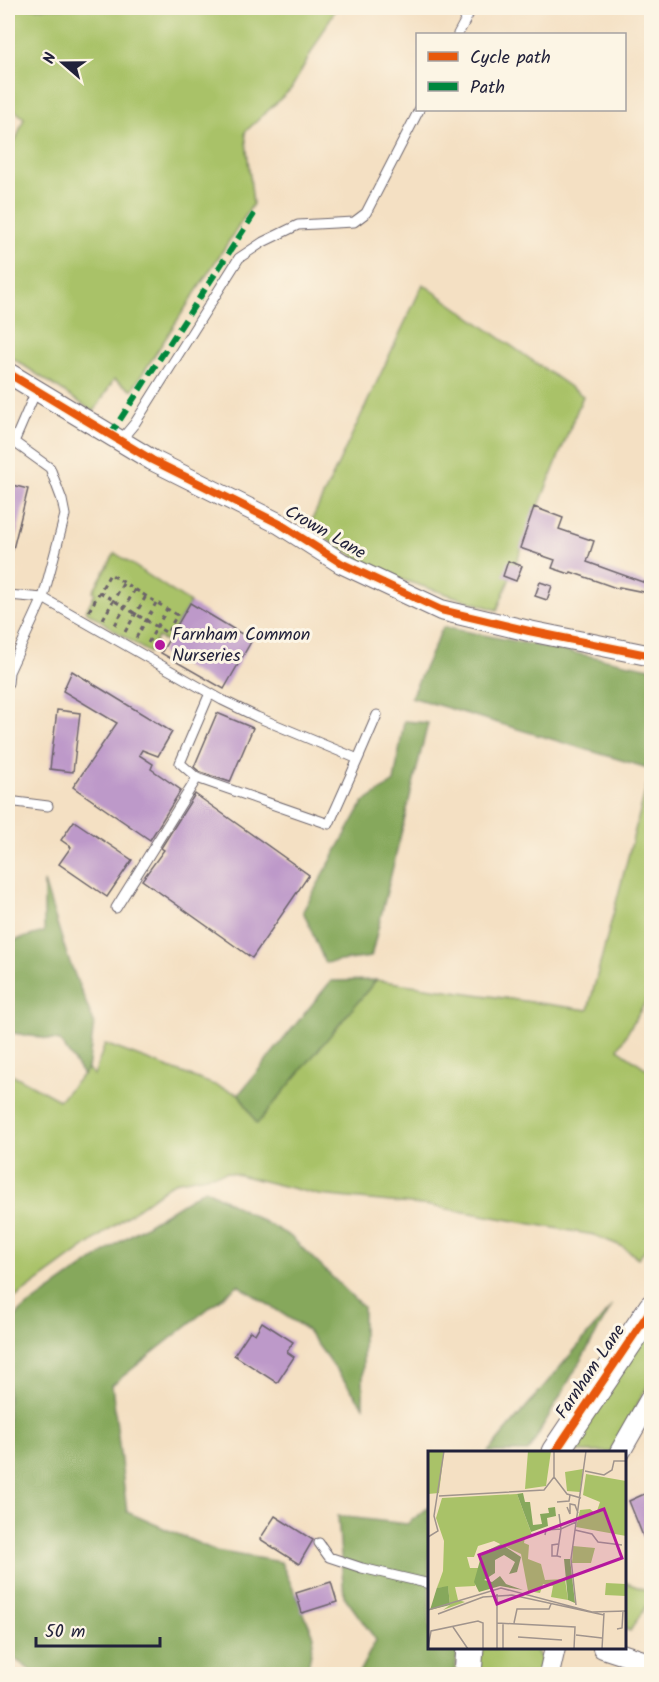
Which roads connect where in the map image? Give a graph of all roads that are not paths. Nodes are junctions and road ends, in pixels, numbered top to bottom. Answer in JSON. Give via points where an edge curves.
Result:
{"nodes":[{"id":1,"x":472,"y":8,"type":"edge"},
{"id":2,"x":459,"y":33,"type":"edge"},
{"id":3,"x":418,"y":111,"type":"edge"},
{"id":4,"x":8,"y":374,"type":"edge"},
{"id":5,"x":36,"y":391,"type":"junction"},
{"id":6,"x":120,"y":441,"type":"junction"},
{"id":7,"x":8,"y":595,"type":"edge"},
{"id":8,"x":43,"y":598,"type":"junction"},
{"id":9,"x":651,"y":656,"type":"edge"},
{"id":10,"x":8,"y":683,"type":"edge"},
{"id":11,"x":210,"y":693,"type":"junction"},
{"id":12,"x":377,"y":715,"type":"dead end"},
{"id":13,"x":358,"y":759,"type":"junction"},
{"id":14,"x":197,"y":778,"type":"junction"},
{"id":15,"x":8,"y":801,"type":"edge"},
{"id":16,"x":48,"y":807,"type":"dead end"},
{"id":17,"x":116,"y":908,"type":"dead end"},
{"id":18,"x":651,"y":1308,"type":"edge"},
{"id":19,"x":651,"y":1396,"type":"edge"},
{"id":20,"x":556,"y":1451,"type":"edge"},
{"id":21,"x":621,"y":1451,"type":"edge"},
{"id":22,"x":319,"y":1543,"type":"dead end"},
{"id":23,"x":428,"y":1584,"type":"edge"},
{"id":24,"x":470,"y":1649,"type":"edge"},
{"id":25,"x":555,"y":1649,"type":"edge"},
{"id":26,"x":609,"y":1649,"type":"edge"},
{"id":27,"x":651,"y":1664,"type":"edge"},
{"id":28,"x":468,"y":1674,"type":"edge"},
{"id":29,"x":549,"y":1674,"type":"edge"}],
"edges":[{"from":1,"to":2,"type":"lane"},
{"from":3,"to":6,"type":"lane","via":[[366,213],[354,222],[298,225],[238,258]]},
{"from":4,"to":5,"type":"street","name":"Crown Lane"},
{"from":5,"to":6,"type":"street","name":"Crown Lane"},
{"from":5,"to":8,"type":"lane","via":[[14,442],[50,468],[65,515]]},
{"from":6,"to":9,"type":"street","name":"Crown Lane","via":[[280,524],[341,563],[441,610]]},
{"from":7,"to":8,"type":"lane"},
{"from":8,"to":10,"type":"lane","via":[[9,672]]},
{"from":8,"to":11,"type":"lane"},
{"from":11,"to":13,"type":"lane"},
{"from":11,"to":14,"type":"lane","via":[[180,763]]},
{"from":12,"to":13,"type":"lane"},
{"from":13,"to":14,"type":"lane","via":[[329,824]]},
{"from":14,"to":17,"type":"lane"},
{"from":15,"to":16,"type":"lane"},
{"from":18,"to":20,"type":"street","name":"Farnham Lane"},
{"from":19,"to":21,"type":"street"},
{"from":22,"to":23,"type":"lane","via":[[329,1557]]},
{"from":24,"to":28,"type":"street"},
{"from":25,"to":29,"type":"street"},
{"from":26,"to":27,"type":"street"}]}
